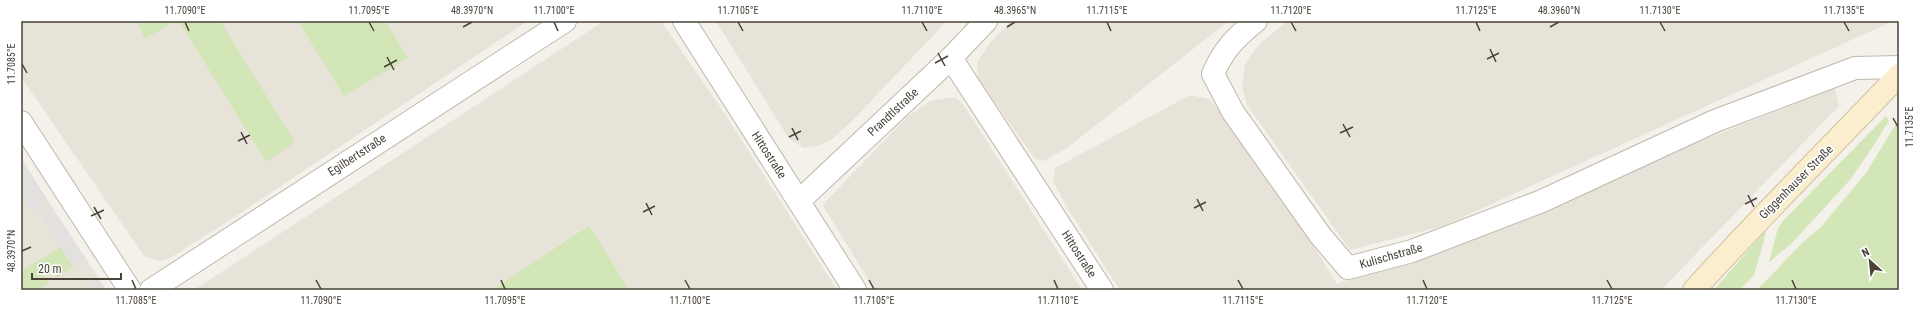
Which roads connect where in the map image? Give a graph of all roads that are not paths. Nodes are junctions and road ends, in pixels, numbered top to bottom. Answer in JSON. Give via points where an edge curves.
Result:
{"nodes":[{"id":1,"x":564,"y":21,"type":"edge"},
{"id":2,"x":684,"y":21,"type":"edge"},
{"id":3,"x":986,"y":21,"type":"edge"},
{"id":4,"x":1256,"y":21,"type":"edge"},
{"id":5,"x":951,"y":58,"type":"junction"},
{"id":6,"x":1899,"y":68,"type":"edge"},
{"id":7,"x":1899,"y":75,"type":"edge"},
{"id":8,"x":21,"y":122,"type":"edge"},
{"id":9,"x":799,"y":201,"type":"junction"},
{"id":10,"x":130,"y":290,"type":"edge"},
{"id":11,"x":150,"y":290,"type":"edge"},
{"id":12,"x":855,"y":290,"type":"edge"},
{"id":13,"x":1102,"y":290,"type":"edge"},
{"id":14,"x":1694,"y":290,"type":"edge"}],
"edges":[{"from":1,"to":11,"type":"street","name":"Egilbertstraße"},
{"from":2,"to":9,"type":"street","name":"Hittostraße"},
{"from":3,"to":5,"type":"street","name":"Prandtlstraße"},
{"from":4,"to":6,"type":"street","name":"Kulischstraße","via":[[1232,42],[1220,57],[1213,74],[1233,112],[1320,235],[1348,268],[1412,251],[1542,201],[1715,121],[1855,68]]},
{"from":5,"to":9,"type":"street","name":"Prandtlstraße"},
{"from":5,"to":13,"type":"street","name":"Hittostraße"},
{"from":7,"to":14,"type":"main road","name":"Giggenhauser Straße","via":[[1749,229]]},
{"from":8,"to":10,"type":"street"},
{"from":9,"to":12,"type":"street","name":"Hittostraße"}]}
